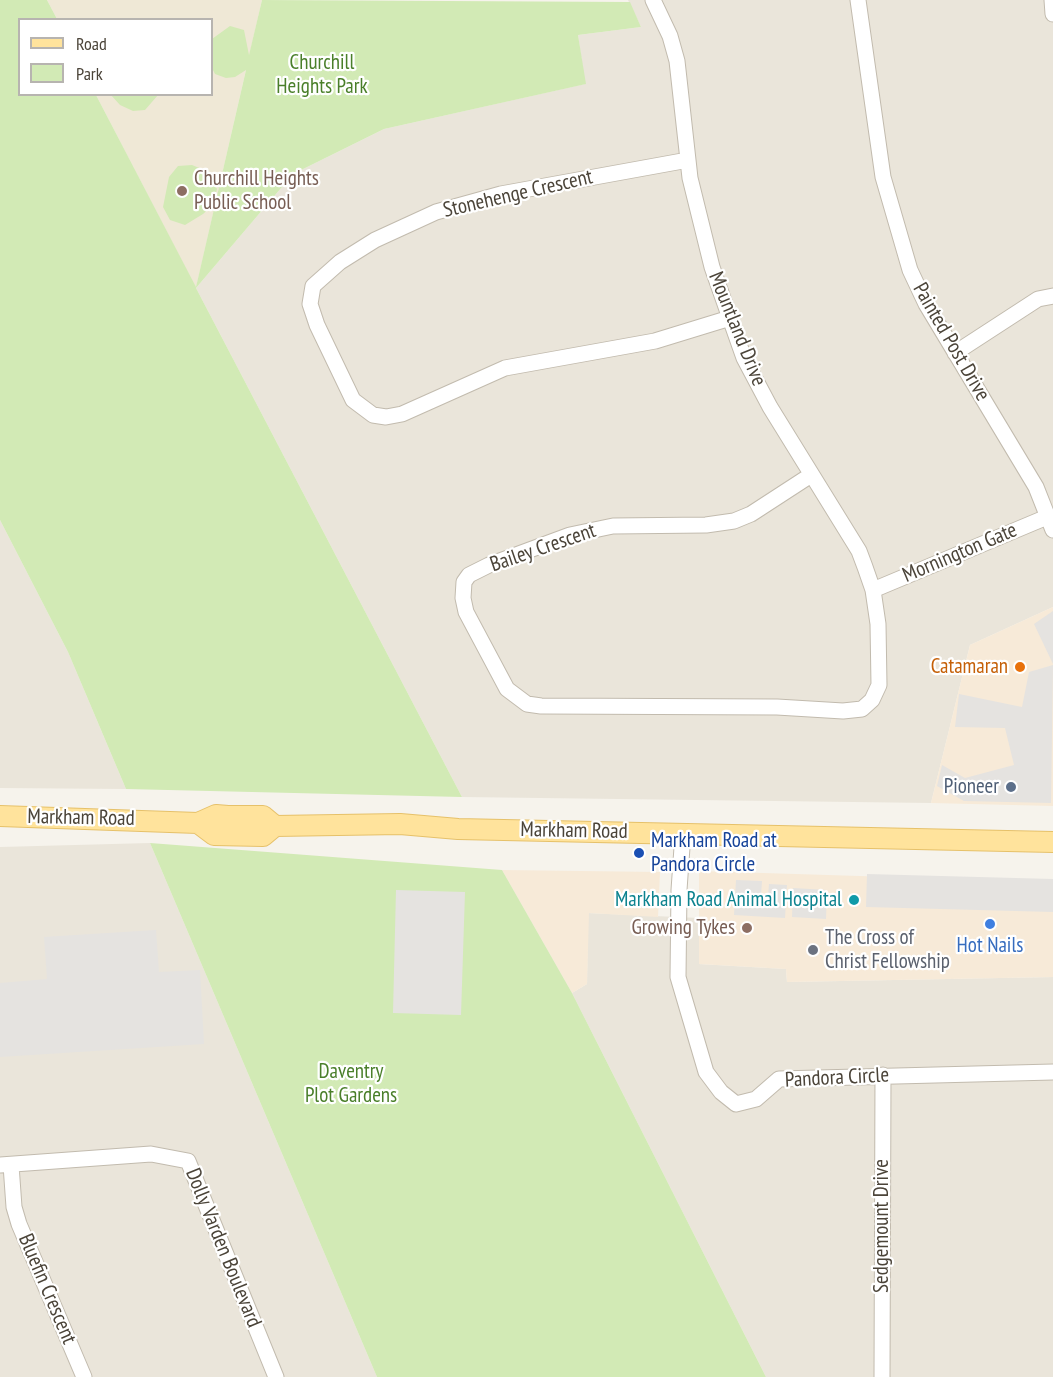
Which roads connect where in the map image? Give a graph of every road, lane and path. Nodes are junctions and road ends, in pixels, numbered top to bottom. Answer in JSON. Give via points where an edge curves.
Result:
{"nodes":[{"id":1,"x":653,"y":0,"type":"edge"},
{"id":2,"x":858,"y":0,"type":"edge"},
{"id":3,"x":1052,"y":0,"type":"edge"},
{"id":4,"x":1053,"y":14,"type":"edge"},
{"id":5,"x":688,"y":160,"type":"junction"},
{"id":6,"x":1053,"y":296,"type":"edge"},
{"id":7,"x":730,"y":318,"type":"junction"},
{"id":8,"x":955,"y":353,"type":"junction"},
{"id":9,"x":811,"y":476,"type":"junction"},
{"id":10,"x":1050,"y":523,"type":"edge"},
{"id":11,"x":873,"y":590,"type":"junction"},
{"id":12,"x":868,"y":705,"type":"joint"},
{"id":13,"x":0,"y":816,"type":"edge"},
{"id":14,"x":683,"y":832,"type":"junction"},
{"id":15,"x":1053,"y":842,"type":"edge"},
{"id":16,"x":1053,"y":1072,"type":"edge"},
{"id":17,"x":883,"y":1075,"type":"junction"},
{"id":18,"x":5,"y":1165,"type":"edge"},
{"id":19,"x":84,"y":1377,"type":"edge"},
{"id":20,"x":276,"y":1377,"type":"edge"},
{"id":21,"x":882,"y":1377,"type":"edge"}],
"edges":[{"from":1,"to":5,"type":"street","name":"Mountland Drive","via":[[677,61]]},
{"from":2,"to":8,"type":"street","name":"Painted Post Drive","via":[[886,194],[918,288]]},
{"from":3,"to":4,"type":"street"},
{"from":5,"to":7,"type":"street","name":"Mountland Drive","via":[[700,227]]},
{"from":5,"to":7,"type":"street","name":"Stonehenge Crescent","via":[[501,194],[436,212],[375,240],[340,262],[313,286],[310,304],[353,400],[374,415],[386,417],[402,414],[505,368],[656,341]]},
{"from":6,"to":8,"type":"street","via":[[1038,299]]},
{"from":7,"to":9,"type":"street","name":"Mountland Drive","via":[[744,357]]},
{"from":8,"to":10,"type":"street","name":"Painted Post Drive","via":[[1036,488]]},
{"from":9,"to":11,"type":"street","name":"Mountland Drive","via":[[859,551]]},
{"from":9,"to":12,"type":"street","name":"Bailey Crescent","via":[[734,521],[613,526],[570,536],[489,565],[464,582],[466,612],[498,675],[516,698],[527,704],[843,711]]},
{"from":10,"to":11,"type":"street","name":"Mornington Gate"},
{"from":11,"to":12,"type":"street","name":"Mountland Drive","via":[[880,643],[879,685]]},
{"from":13,"to":14,"type":"main road","name":"Markham Road","via":[[198,823],[214,835],[263,836],[275,826],[400,824],[458,829]]},
{"from":14,"to":15,"type":"main road","name":"Markham Road"},
{"from":14,"to":17,"type":"street","name":"Pandora Circle","via":[[678,977],[706,1072],[721,1092],[736,1104],[756,1099],[778,1079]]},
{"from":16,"to":17,"type":"street","name":"Pandora Circle"},
{"from":17,"to":21,"type":"street","name":"Sedgemount Drive"},
{"from":18,"to":19,"type":"street","name":"Bluefin Crescent","via":[[19,1224]]},
{"from":18,"to":20,"type":"street","name":"Dolly Varden Boulevard","via":[[151,1154],[188,1161]]}]}
